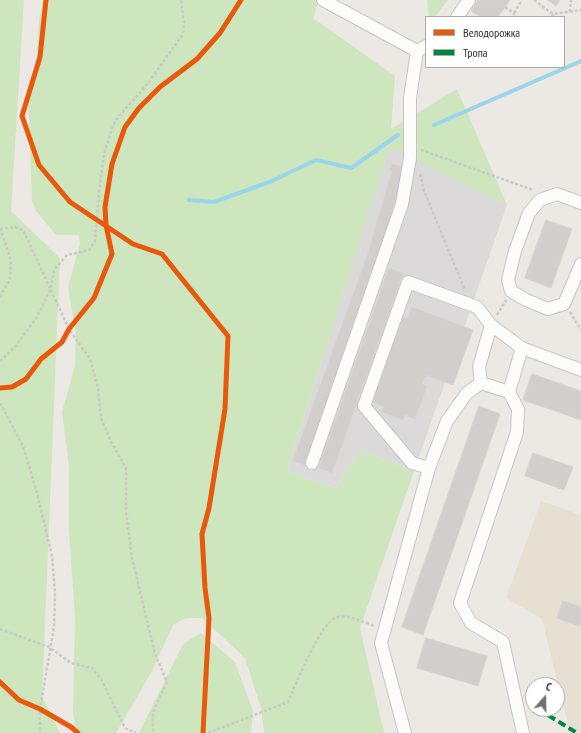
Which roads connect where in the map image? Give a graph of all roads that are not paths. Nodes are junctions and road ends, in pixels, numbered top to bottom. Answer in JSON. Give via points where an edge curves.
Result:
{"nodes":[{"id":1,"x":323,"y":0,"type":"edge"},
{"id":2,"x":469,"y":0,"type":"edge"},
{"id":3,"x":458,"y":16,"type":"edge"},
{"id":4,"x":422,"y":49,"type":"edge"},
{"id":5,"x":581,"y":203,"type":"edge"},
{"id":6,"x":581,"y":264,"type":"edge"},
{"id":7,"x":491,"y":325,"type":"junction"},
{"id":8,"x":522,"y":348,"type":"junction"},
{"id":9,"x":581,"y":370,"type":"edge"},
{"id":10,"x":481,"y":383,"type":"junction"},
{"id":11,"x":509,"y":392,"type":"junction"},
{"id":12,"x":312,"y":463,"type":"dead end"},
{"id":13,"x":429,"y":468,"type":"junction"},
{"id":14,"x":405,"y":733,"type":"edge"},
{"id":15,"x":523,"y":733,"type":"edge"}],
"edges":[{"from":1,"to":4,"type":"lane"},
{"from":2,"to":3,"type":"lane"},
{"from":4,"to":12,"type":"lane","via":[[410,98],[410,158],[402,204]]},
{"from":5,"to":6,"type":"lane","via":[[556,194],[540,200],[529,213],[514,251],[508,280],[511,291],[548,309],[564,304]]},
{"from":7,"to":8,"type":"lane"},
{"from":7,"to":10,"type":"lane","via":[[479,367]]},
{"from":7,"to":13,"type":"lane","via":[[478,307],[408,282],[364,406],[412,463]]},
{"from":8,"to":9,"type":"lane"},
{"from":8,"to":11,"type":"lane"},
{"from":10,"to":11,"type":"lane"},
{"from":10,"to":13,"type":"lane","via":[[467,393],[447,421]]},
{"from":11,"to":15,"type":"lane","via":[[518,409],[518,432],[460,603],[471,623],[503,642]]},
{"from":13,"to":14,"type":"lane","via":[[381,643]]}]}
